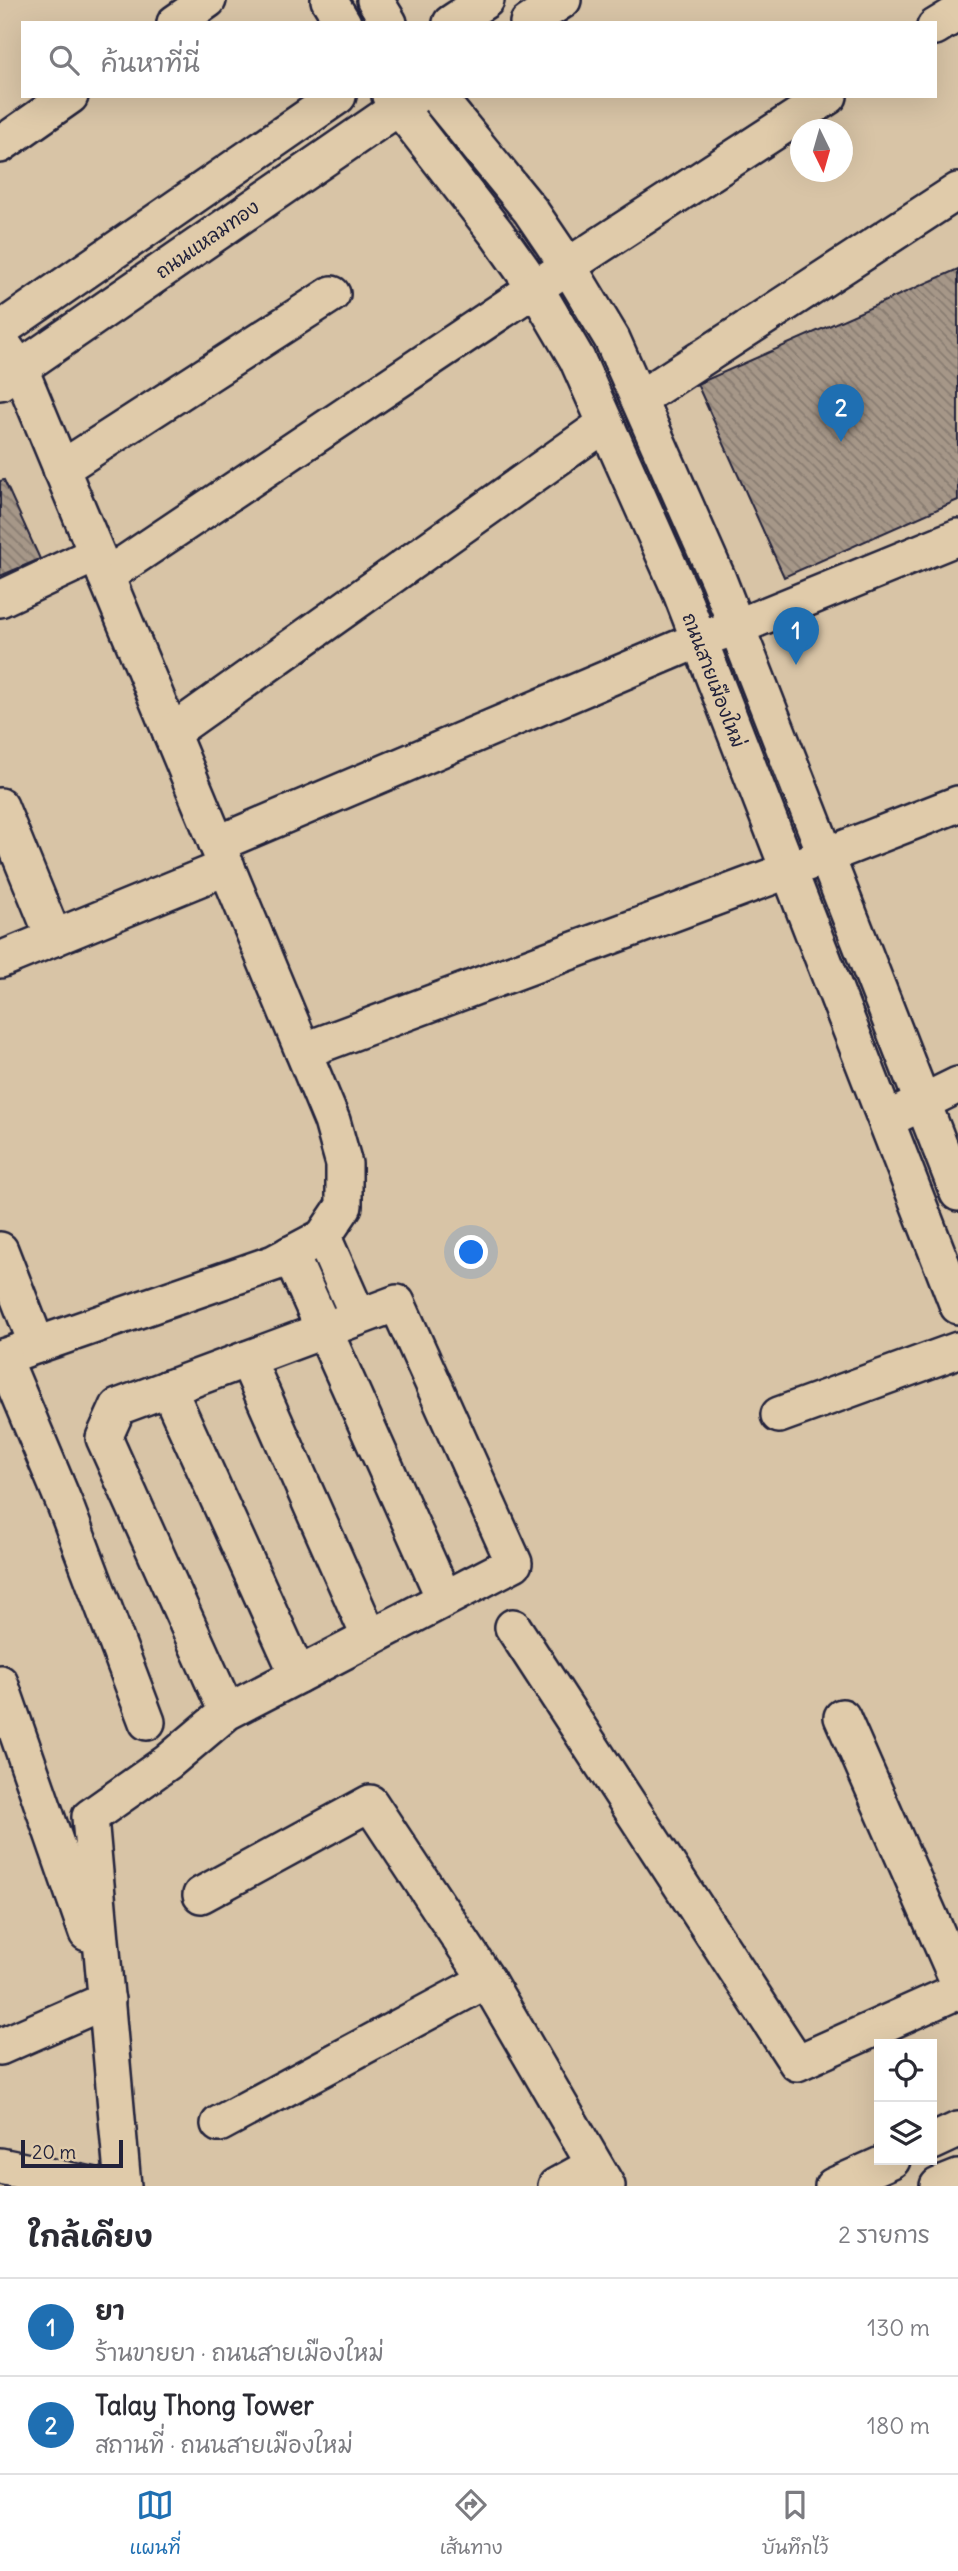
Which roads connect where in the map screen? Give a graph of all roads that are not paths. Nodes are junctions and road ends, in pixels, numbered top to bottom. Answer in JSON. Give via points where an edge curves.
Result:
{"nodes":[{"id":1,"x":208,"y":0,"type":"edge"},
{"id":2,"x":329,"y":0,"type":"edge"},
{"id":3,"x":375,"y":0,"type":"edge"},
{"id":4,"x":486,"y":0,"type":"edge"},
{"id":5,"x":563,"y":0,"type":"edge"},
{"id":6,"x":179,"y":21,"type":"edge"},
{"id":7,"x":342,"y":21,"type":"edge"},
{"id":8,"x":388,"y":21,"type":"edge"},
{"id":9,"x":454,"y":21,"type":"edge"},
{"id":10,"x":531,"y":21,"type":"edge"},
{"id":11,"x":67,"y":98,"type":"edge"},
{"id":12,"x":335,"y":98,"type":"edge"},
{"id":13,"x":439,"y":98,"type":"edge"},
{"id":14,"x":826,"y":98,"type":"edge"},
{"id":15,"x":401,"y":100,"type":"edge"},
{"id":16,"x":0,"y":145,"type":"edge"},
{"id":17,"x":958,"y":191,"type":"edge"},
{"id":18,"x":568,"y":265,"type":"junction"},
{"id":19,"x":536,"y":289,"type":"junction"},
{"id":20,"x":332,"y":293,"type":"dead end"},
{"id":21,"x":0,"y":330,"type":"edge"},
{"id":22,"x":0,"y":340,"type":"edge"},
{"id":23,"x":10,"y":375,"type":"edge"},
{"id":24,"x":639,"y":399,"type":"junction"},
{"id":25,"x":606,"y":424,"type":"junction"},
{"id":26,"x":61,"y":469,"type":"junction"},
{"id":27,"x":958,"y":537,"type":"edge"},
{"id":28,"x":101,"y":565,"type":"junction"},
{"id":29,"x":0,"y":598,"type":"edge"},
{"id":30,"x":737,"y":627,"type":"junction"},
{"id":31,"x":698,"y":640,"type":"junction"},
{"id":32,"x":171,"y":733,"type":"junction"},
{"id":33,"x":958,"y":804,"type":"edge"},
{"id":34,"x":0,"y":806,"type":"edge"},
{"id":35,"x":222,"y":855,"type":"junction"},
{"id":36,"x":827,"y":855,"type":"junction"},
{"id":37,"x":789,"y":870,"type":"junction"},
{"id":38,"x":54,"y":938,"type":"junction"},
{"id":39,"x":0,"y":960,"type":"edge"},
{"id":40,"x":303,"y":1051,"type":"junction"},
{"id":41,"x":958,"y":1085,"type":"edge"},
{"id":42,"x":923,"y":1103,"type":"junction"},
{"id":43,"x":887,"y":1120,"type":"junction"},
{"id":44,"x":958,"y":1193,"type":"edge"},
{"id":45,"x":323,"y":1237,"type":"junction"},
{"id":46,"x":0,"y":1250,"type":"edge"},
{"id":47,"x":290,"y":1254,"type":"junction"},
{"id":48,"x":958,"y":1306,"type":"edge"},
{"id":49,"x":358,"y":1316,"type":"junction"},
{"id":50,"x":323,"y":1330,"type":"junction"},
{"id":51,"x":37,"y":1345,"type":"junction"},
{"id":52,"x":958,"y":1350,"type":"edge"},
{"id":53,"x":2,"y":1358,"type":"edge"},
{"id":54,"x":247,"y":1359,"type":"junction"},
{"id":55,"x":168,"y":1388,"type":"junction"},
{"id":56,"x":779,"y":1415,"type":"dead end"},
{"id":57,"x":444,"y":1598,"type":"junction"},
{"id":58,"x":513,"y":1627,"type":"dead end"},
{"id":59,"x":370,"y":1637,"type":"junction"},
{"id":60,"x":298,"y":1675,"type":"junction"},
{"id":61,"x":0,"y":1683,"type":"edge"},
{"id":62,"x":227,"y":1712,"type":"junction"},
{"id":63,"x":842,"y":1717,"type":"dead end"},
{"id":64,"x":147,"y":1722,"type":"dead end"},
{"id":65,"x":201,"y":1895,"type":"dead end"},
{"id":66,"x":86,"y":1933,"type":"dead end"},
{"id":67,"x":487,"y":1980,"type":"junction"},
{"id":68,"x":958,"y":1981,"type":"edge"},
{"id":69,"x":958,"y":1991,"type":"edge"},
{"id":70,"x":107,"y":2000,"type":"junction"},
{"id":71,"x":0,"y":2047,"type":"edge"},
{"id":72,"x":219,"y":2124,"type":"dead end"},
{"id":73,"x":958,"y":2130,"type":"edge"},
{"id":74,"x":937,"y":2140,"type":"edge"},
{"id":75,"x":0,"y":2165,"type":"edge"},
{"id":76,"x":881,"y":2165,"type":"edge"},
{"id":77,"x":601,"y":2176,"type":"edge"},
{"id":78,"x":958,"y":2178,"type":"edge"},
{"id":79,"x":96,"y":2186,"type":"edge"},
{"id":80,"x":123,"y":2186,"type":"edge"},
{"id":81,"x":556,"y":2186,"type":"edge"},
{"id":82,"x":833,"y":2186,"type":"edge"},
{"id":83,"x":938,"y":2186,"type":"edge"}],
"edges":[{"from":1,"to":6,"type":"street"},
{"from":2,"to":7,"type":"street"},
{"from":3,"to":8,"type":"street"},
{"from":4,"to":9,"type":"street"},
{"from":5,"to":10,"type":"street"},
{"from":11,"to":16,"type":"street"},
{"from":12,"to":21,"type":"street"},
{"from":13,"to":18,"type":"street","via":[[530,210]]},
{"from":14,"to":18,"type":"street"},
{"from":15,"to":19,"type":"street","name":"ถนนสายเมืองใหม่"},
{"from":15,"to":23,"type":"street","name":"ถนนแหลมทอง"},
{"from":17,"to":24,"type":"street"},
{"from":18,"to":19,"type":"street"},
{"from":18,"to":24,"type":"street","via":[[612,339]]},
{"from":19,"to":25,"type":"street","name":"ถนนสายเมืองใหม่","via":[[577,359]]},
{"from":19,"to":28,"type":"street"},
{"from":20,"to":26,"type":"street"},
{"from":22,"to":23,"type":"street"},
{"from":23,"to":26,"type":"street"},
{"from":24,"to":30,"type":"street"},
{"from":25,"to":31,"type":"street","name":"ถนนสายเมืองใหม่"},
{"from":25,"to":32,"type":"street"},
{"from":26,"to":28,"type":"street"},
{"from":27,"to":30,"type":"street"},
{"from":28,"to":29,"type":"street"},
{"from":28,"to":32,"type":"street"},
{"from":30,"to":31,"type":"street"},
{"from":30,"to":36,"type":"street"},
{"from":31,"to":35,"type":"street"},
{"from":31,"to":37,"type":"street","name":"ถนนสายเมืองใหม่"},
{"from":32,"to":35,"type":"street"},
{"from":33,"to":36,"type":"street"},
{"from":34,"to":38,"type":"street"},
{"from":35,"to":38,"type":"street"},
{"from":35,"to":40,"type":"street"},
{"from":36,"to":37,"type":"street"},
{"from":36,"to":42,"type":"street"},
{"from":37,"to":40,"type":"street"},
{"from":37,"to":43,"type":"street","name":"ถนนสายเมืองใหม่"},
{"from":38,"to":39,"type":"street"},
{"from":40,"to":45,"type":"street","via":[[344,1164],[344,1206]]},
{"from":41,"to":42,"type":"street"},
{"from":42,"to":43,"type":"street"},
{"from":42,"to":44,"type":"street"},
{"from":43,"to":48,"type":"street","name":"ถนนสายเมืองใหม่"},
{"from":45,"to":47,"type":"street"},
{"from":45,"to":49,"type":"street"},
{"from":46,"to":51,"type":"street"},
{"from":47,"to":50,"type":"street"},
{"from":47,"to":51,"type":"street"},
{"from":49,"to":50,"type":"street"},
{"from":49,"to":57,"type":"street","via":[[397,1303],[514,1563]]},
{"from":50,"to":54,"type":"street"},
{"from":50,"to":57,"type":"street"},
{"from":51,"to":53,"type":"street"},
{"from":52,"to":56,"type":"street"},
{"from":53,"to":64,"type":"street","via":[[70,1517]]},
{"from":54,"to":55,"type":"street"},
{"from":54,"to":59,"type":"street"},
{"from":55,"to":60,"type":"street"},
{"from":55,"to":62,"type":"street","via":[[118,1407],[104,1438]]},
{"from":57,"to":59,"type":"street"},
{"from":58,"to":69,"type":"street","via":[[797,2063]]},
{"from":59,"to":60,"type":"street"},
{"from":60,"to":62,"type":"street"},
{"from":61,"to":66,"type":"street"},
{"from":62,"to":70,"type":"street","via":[[168,1762],[90,1816]]},
{"from":63,"to":68,"type":"street"},
{"from":65,"to":67,"type":"street","via":[[370,1803]]},
{"from":67,"to":72,"type":"street"},
{"from":67,"to":77,"type":"street"},
{"from":70,"to":71,"type":"street"},
{"from":70,"to":80,"type":"street"},
{"from":73,"to":74,"type":"street"},
{"from":75,"to":79,"type":"street"},
{"from":76,"to":82,"type":"street"},
{"from":77,"to":81,"type":"street"},
{"from":78,"to":83,"type":"street"}]}
